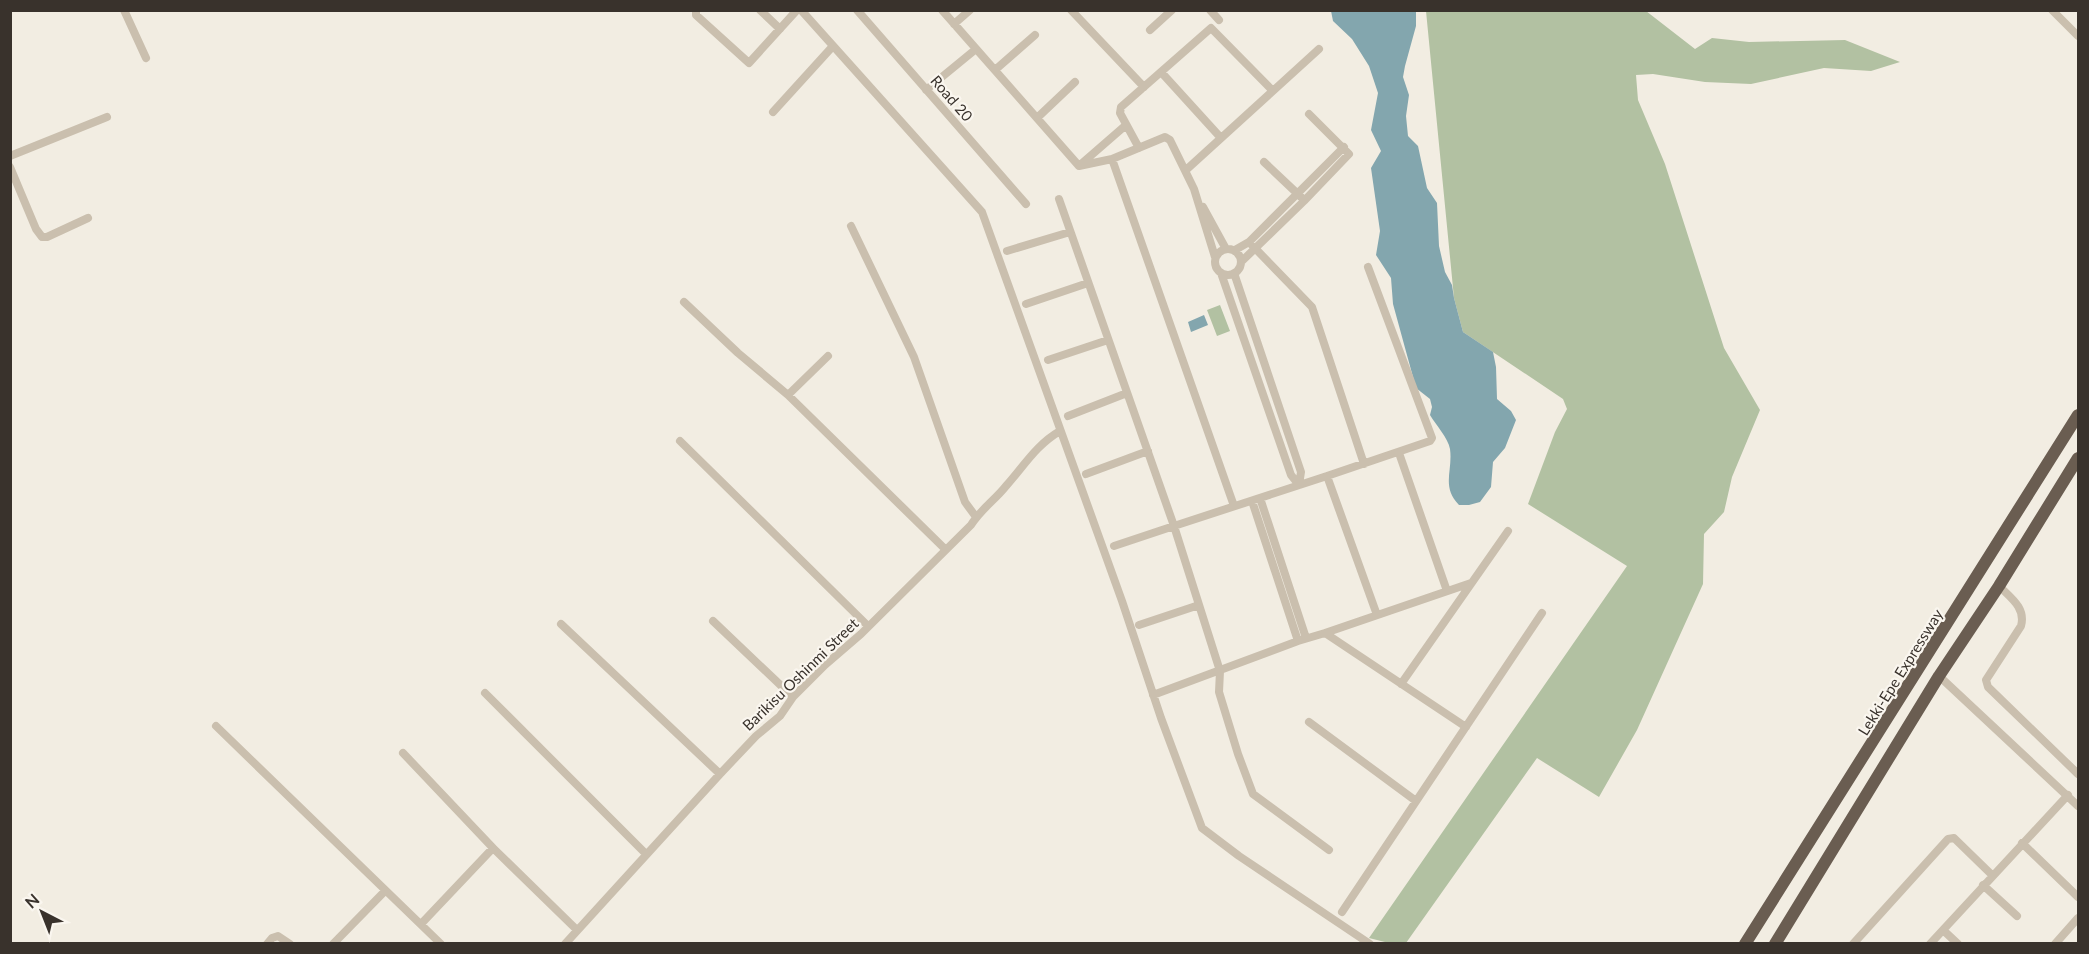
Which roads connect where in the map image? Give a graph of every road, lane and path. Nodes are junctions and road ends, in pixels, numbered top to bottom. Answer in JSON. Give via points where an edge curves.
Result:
{"nodes":[{"id":1,"x":124,"y":10,"type":"edge"},
{"id":2,"x":696,"y":10,"type":"edge"},
{"id":3,"x":760,"y":10,"type":"edge"},
{"id":4,"x":799,"y":10,"type":"edge"},
{"id":5,"x":857,"y":10,"type":"edge"},
{"id":6,"x":942,"y":10,"type":"edge"},
{"id":7,"x":970,"y":10,"type":"edge"},
{"id":8,"x":1071,"y":10,"type":"edge"},
{"id":9,"x":1172,"y":10,"type":"edge"},
{"id":10,"x":1210,"y":10,"type":"edge"},
{"id":11,"x":2052,"y":10,"type":"edge"},
{"id":12,"x":1219,"y":21,"type":"dead end"},
{"id":13,"x":954,"y":24,"type":"junction"},
{"id":14,"x":780,"y":29,"type":"junction"},
{"id":15,"x":1150,"y":30,"type":"dead end"},
{"id":16,"x":1035,"y":35,"type":"dead end"},
{"id":17,"x":2079,"y":36,"type":"edge"},
{"id":18,"x":833,"y":46,"type":"junction"},
{"id":19,"x":976,"y":49,"type":"junction"},
{"id":20,"x":1319,"y":49,"type":"dead end"},
{"id":21,"x":146,"y":58,"type":"dead end"},
{"id":22,"x":995,"y":70,"type":"junction"},
{"id":23,"x":1161,"y":72,"type":"junction"},
{"id":24,"x":1075,"y":82,"type":"dead end"},
{"id":25,"x":1144,"y":87,"type":"junction"},
{"id":26,"x":926,"y":90,"type":"junction"},
{"id":27,"x":1273,"y":91,"type":"junction"},
{"id":28,"x":773,"y":112,"type":"dead end"},
{"id":29,"x":1309,"y":114,"type":"dead end"},
{"id":30,"x":107,"y":117,"type":"dead end"},
{"id":31,"x":1037,"y":118,"type":"junction"},
{"id":32,"x":1126,"y":125,"type":"junction"},
{"id":33,"x":1221,"y":138,"type":"junction"},
{"id":34,"x":1139,"y":148,"type":"junction"},
{"id":35,"x":1347,"y":150,"type":"junction"},
{"id":36,"x":10,"y":156,"type":"edge"},
{"id":37,"x":1112,"y":159,"type":"junction"},
{"id":38,"x":1264,"y":162,"type":"dead end"},
{"id":39,"x":10,"y":166,"type":"edge"},
{"id":40,"x":1079,"y":166,"type":"junction"},
{"id":41,"x":1186,"y":170,"type":"junction"},
{"id":42,"x":1194,"y":189,"type":"junction"},
{"id":43,"x":1298,"y":194,"type":"junction"},
{"id":44,"x":1059,"y":199,"type":"dead end"},
{"id":45,"x":1304,"y":201,"type":"junction"},
{"id":46,"x":1026,"y":204,"type":"dead end"},
{"id":47,"x":88,"y":218,"type":"dead end"},
{"id":48,"x":851,"y":226,"type":"dead end"},
{"id":49,"x":1070,"y":232,"type":"junction"},
{"id":50,"x":1249,"y":242,"type":"junction"},
{"id":51,"x":1255,"y":249,"type":"junction"},
{"id":52,"x":1230,"y":250,"type":"junction"},
{"id":53,"x":1007,"y":251,"type":"dead end"},
{"id":54,"x":1215,"y":257,"type":"junction"},
{"id":55,"x":1241,"y":262,"type":"junction"},
{"id":56,"x":1368,"y":267,"type":"dead end"},
{"id":57,"x":1221,"y":273,"type":"junction"},
{"id":58,"x":1234,"y":273,"type":"junction"},
{"id":59,"x":1088,"y":283,"type":"junction"},
{"id":60,"x":684,"y":302,"type":"dead end"},
{"id":61,"x":1026,"y":304,"type":"dead end"},
{"id":62,"x":1108,"y":340,"type":"junction"},
{"id":63,"x":828,"y":356,"type":"dead end"},
{"id":64,"x":1048,"y":360,"type":"dead end"},
{"id":65,"x":1127,"y":393,"type":"junction"},
{"id":66,"x":788,"y":395,"type":"junction"},
{"id":67,"x":2079,"y":415,"type":"edge"},
{"id":68,"x":1068,"y":416,"type":"dead end"},
{"id":69,"x":1060,"y":431,"type":"junction"},
{"id":70,"x":680,"y":441,"type":"dead end"},
{"id":71,"x":1148,"y":451,"type":"junction"},
{"id":72,"x":1399,"y":453,"type":"junction"},
{"id":73,"x":2079,"y":458,"type":"edge"},
{"id":74,"x":1364,"y":464,"type":"junction"},
{"id":75,"x":1086,"y":474,"type":"dead end"},
{"id":76,"x":1327,"y":476,"type":"junction"},
{"id":77,"x":1299,"y":485,"type":"junction"},
{"id":78,"x":1256,"y":500,"type":"junction"},
{"id":79,"x":1234,"y":506,"type":"junction"},
{"id":80,"x":976,"y":517,"type":"junction"},
{"id":81,"x":1174,"y":526,"type":"junction"},
{"id":82,"x":1508,"y":531,"type":"dead end"},
{"id":83,"x":1114,"y":546,"type":"dead end"},
{"id":84,"x":945,"y":549,"type":"junction"},
{"id":85,"x":1471,"y":584,"type":"junction"},
{"id":86,"x":1999,"y":586,"type":"junction"},
{"id":87,"x":1447,"y":591,"type":"junction"},
{"id":88,"x":1199,"y":605,"type":"junction"},
{"id":89,"x":1542,"y":613,"type":"dead end"},
{"id":90,"x":1377,"y":615,"type":"junction"},
{"id":91,"x":713,"y":621,"type":"dead end"},
{"id":92,"x":561,"y":624,"type":"dead end"},
{"id":93,"x":1139,"y":625,"type":"dead end"},
{"id":94,"x":868,"y":626,"type":"junction"},
{"id":95,"x":1325,"y":633,"type":"junction"},
{"id":96,"x":1302,"y":640,"type":"junction"},
{"id":97,"x":1220,"y":671,"type":"junction"},
{"id":98,"x":1939,"y":676,"type":"junction"},
{"id":99,"x":1401,"y":684,"type":"junction"},
{"id":100,"x":485,"y":693,"type":"dead end"},
{"id":101,"x":1153,"y":695,"type":"junction"},
{"id":102,"x":793,"y":697,"type":"junction"},
{"id":103,"x":1309,"y":722,"type":"dead end"},
{"id":104,"x":216,"y":726,"type":"dead end"},
{"id":105,"x":1466,"y":727,"type":"junction"},
{"id":106,"x":403,"y":753,"type":"dead end"},
{"id":107,"x":720,"y":774,"type":"junction"},
{"id":108,"x":2079,"y":774,"type":"edge"},
{"id":109,"x":2068,"y":795,"type":"junction"},
{"id":110,"x":1416,"y":801,"type":"junction"},
{"id":111,"x":2079,"y":806,"type":"edge"},
{"id":112,"x":2022,"y":843,"type":"junction"},
{"id":113,"x":492,"y":848,"type":"junction"},
{"id":114,"x":1329,"y":850,"type":"dead end"},
{"id":115,"x":646,"y":854,"type":"junction"},
{"id":116,"x":1992,"y":875,"type":"junction"},
{"id":117,"x":1983,"y":885,"type":"junction"},
{"id":118,"x":385,"y":891,"type":"junction"},
{"id":119,"x":2079,"y":897,"type":"edge"},
{"id":120,"x":1342,"y":912,"type":"dead end"},
{"id":121,"x":2017,"y":916,"type":"dead end"},
{"id":122,"x":2079,"y":918,"type":"edge"},
{"id":123,"x":421,"y":924,"type":"junction"},
{"id":124,"x":577,"y":930,"type":"junction"},
{"id":125,"x":1943,"y":930,"type":"junction"},
{"id":126,"x":267,"y":944,"type":"edge"},
{"id":127,"x":290,"y":944,"type":"edge"},
{"id":128,"x":333,"y":944,"type":"edge"},
{"id":129,"x":441,"y":944,"type":"edge"},
{"id":130,"x":565,"y":944,"type":"edge"},
{"id":131,"x":1370,"y":944,"type":"edge"},
{"id":132,"x":1745,"y":944,"type":"edge"},
{"id":133,"x":1775,"y":944,"type":"edge"},
{"id":134,"x":1854,"y":944,"type":"edge"},
{"id":135,"x":1929,"y":944,"type":"edge"},
{"id":136,"x":1958,"y":944,"type":"edge"},
{"id":137,"x":2055,"y":944,"type":"edge"}],
"edges":[{"from":1,"to":21,"type":"street"},
{"from":2,"to":14,"type":"street","via":[[696,15],[749,63]]},
{"from":3,"to":14,"type":"street"},
{"from":4,"to":14,"type":"street"},
{"from":4,"to":18,"type":"street"},
{"from":5,"to":26,"type":"street","name":"Road 20"},
{"from":6,"to":13,"type":"street"},
{"from":7,"to":13,"type":"street"},
{"from":8,"to":25,"type":"street"},
{"from":9,"to":15,"type":"street"},
{"from":10,"to":12,"type":"street"},
{"from":11,"to":17,"type":"street"},
{"from":13,"to":19,"type":"street"},
{"from":16,"to":22,"type":"street"},
{"from":18,"to":28,"type":"street"},
{"from":18,"to":69,"type":"street","via":[[982,212]]},
{"from":19,"to":22,"type":"street"},
{"from":19,"to":26,"type":"street"},
{"from":20,"to":27,"type":"street"},
{"from":22,"to":31,"type":"street"},
{"from":23,"to":25,"type":"street"},
{"from":23,"to":27,"type":"street","via":[[1211,28]]},
{"from":23,"to":33,"type":"street"},
{"from":24,"to":31,"type":"street"},
{"from":25,"to":32,"type":"street","via":[[1119,110]]},
{"from":26,"to":46,"type":"street","name":"Road 20"},
{"from":27,"to":33,"type":"street"},
{"from":29,"to":35,"type":"street"},
{"from":30,"to":36,"type":"street"},
{"from":31,"to":40,"type":"street"},
{"from":32,"to":34,"type":"street"},
{"from":32,"to":40,"type":"street"},
{"from":33,"to":41,"type":"street"},
{"from":34,"to":37,"type":"street"},
{"from":34,"to":41,"type":"street","via":[[1167,137]]},
{"from":35,"to":43,"type":"street"},
{"from":35,"to":45,"type":"street"},
{"from":37,"to":40,"type":"street"},
{"from":37,"to":79,"type":"street"},
{"from":38,"to":43,"type":"street"},
{"from":39,"to":47,"type":"street","via":[[42,237]]},
{"from":41,"to":42,"type":"street"},
{"from":42,"to":52,"type":"street"},
{"from":42,"to":54,"type":"street"},
{"from":43,"to":45,"type":"street"},
{"from":43,"to":50,"type":"street"},
{"from":44,"to":49,"type":"street"},
{"from":45,"to":51,"type":"street"},
{"from":48,"to":80,"type":"street","via":[[915,357],[965,502]]},
{"from":49,"to":53,"type":"street"},
{"from":49,"to":59,"type":"street"},
{"from":50,"to":51,"type":"street"},
{"from":50,"to":52,"type":"street"},
{"from":51,"to":55,"type":"street"},
{"from":51,"to":74,"type":"street","via":[[1312,307]]},
{"from":52,"to":54,"type":"street","via":[[1221,250]]},
{"from":52,"to":55,"type":"street"},
{"from":54,"to":57,"type":"street","via":[[1215,266]]},
{"from":55,"to":58,"type":"street"},
{"from":56,"to":72,"type":"street","via":[[1432,435],[1430,441]]},
{"from":57,"to":58,"type":"street"},
{"from":57,"to":77,"type":"street","via":[[1291,475]]},
{"from":58,"to":77,"type":"street","via":[[1301,472]]},
{"from":59,"to":61,"type":"street"},
{"from":59,"to":62,"type":"street"},
{"from":60,"to":66,"type":"street"},
{"from":62,"to":64,"type":"street"},
{"from":62,"to":65,"type":"street"},
{"from":63,"to":66,"type":"street"},
{"from":65,"to":68,"type":"street"},
{"from":65,"to":71,"type":"street"},
{"from":66,"to":84,"type":"street"},
{"from":67,"to":132,"type":"highway","name":"Lekki-Epe Expressway"},
{"from":69,"to":80,"type":"street","name":"Barikisu Oshinmi Street","via":[[1040,445]]},
{"from":69,"to":101,"type":"street"},
{"from":70,"to":94,"type":"street"},
{"from":71,"to":75,"type":"street"},
{"from":71,"to":81,"type":"street"},
{"from":72,"to":74,"type":"street"},
{"from":72,"to":87,"type":"street"},
{"from":73,"to":86,"type":"highway"},
{"from":74,"to":76,"type":"street"},
{"from":76,"to":77,"type":"street"},
{"from":76,"to":90,"type":"street"},
{"from":77,"to":78,"type":"street"},
{"from":78,"to":79,"type":"street"},
{"from":78,"to":96,"type":"street"},
{"from":79,"to":81,"type":"street"},
{"from":80,"to":84,"type":"street","name":"Barikisu Oshinmi Street"},
{"from":81,"to":83,"type":"street"},
{"from":81,"to":88,"type":"street"},
{"from":82,"to":85,"type":"street"},
{"from":84,"to":94,"type":"street","name":"Barikisu Oshinmi Street"},
{"from":85,"to":87,"type":"street"},
{"from":85,"to":99,"type":"street"},
{"from":86,"to":98,"type":"highway"},
{"from":86,"to":108,"type":"street","via":[[2022,611],[2023,618],[1986,680],[1988,687]]},
{"from":87,"to":90,"type":"street"},
{"from":88,"to":93,"type":"street"},
{"from":88,"to":97,"type":"street"},
{"from":89,"to":105,"type":"street"},
{"from":90,"to":95,"type":"street"},
{"from":91,"to":102,"type":"street"},
{"from":92,"to":107,"type":"street"},
{"from":94,"to":102,"type":"street","name":"Barikisu Oshinmi Street"},
{"from":95,"to":96,"type":"street"},
{"from":95,"to":99,"type":"street"},
{"from":96,"to":97,"type":"street"},
{"from":97,"to":101,"type":"street"},
{"from":97,"to":114,"type":"street","via":[[1219,692],[1253,794]]},
{"from":98,"to":109,"type":"street"},
{"from":98,"to":133,"type":"highway"},
{"from":99,"to":105,"type":"street"},
{"from":100,"to":115,"type":"street"},
{"from":101,"to":131,"type":"street","via":[[1202,828]]},
{"from":102,"to":107,"type":"street","name":"Barikisu Oshinmi Street","via":[[780,716]]},
{"from":103,"to":110,"type":"street"},
{"from":104,"to":118,"type":"street"},
{"from":105,"to":110,"type":"street"},
{"from":106,"to":113,"type":"street"},
{"from":107,"to":115,"type":"street","name":"Barikisu Oshinmi Street"},
{"from":109,"to":111,"type":"street"},
{"from":109,"to":112,"type":"street"},
{"from":110,"to":120,"type":"street"},
{"from":112,"to":116,"type":"street"},
{"from":112,"to":119,"type":"street"},
{"from":113,"to":123,"type":"street"},
{"from":113,"to":124,"type":"street"},
{"from":115,"to":124,"type":"street","name":"Barikisu Oshinmi Street"},
{"from":116,"to":117,"type":"street"},
{"from":116,"to":134,"type":"street","via":[[1954,838],[1948,839]]},
{"from":117,"to":121,"type":"street"},
{"from":117,"to":125,"type":"street"},
{"from":118,"to":123,"type":"street"},
{"from":118,"to":128,"type":"street"},
{"from":122,"to":137,"type":"street"},
{"from":123,"to":129,"type":"street"},
{"from":124,"to":130,"type":"street","name":"Barikisu Oshinmi Street"},
{"from":125,"to":135,"type":"street"},
{"from":125,"to":136,"type":"street"},
{"from":126,"to":127,"type":"street","via":[[278,936]]}]}
